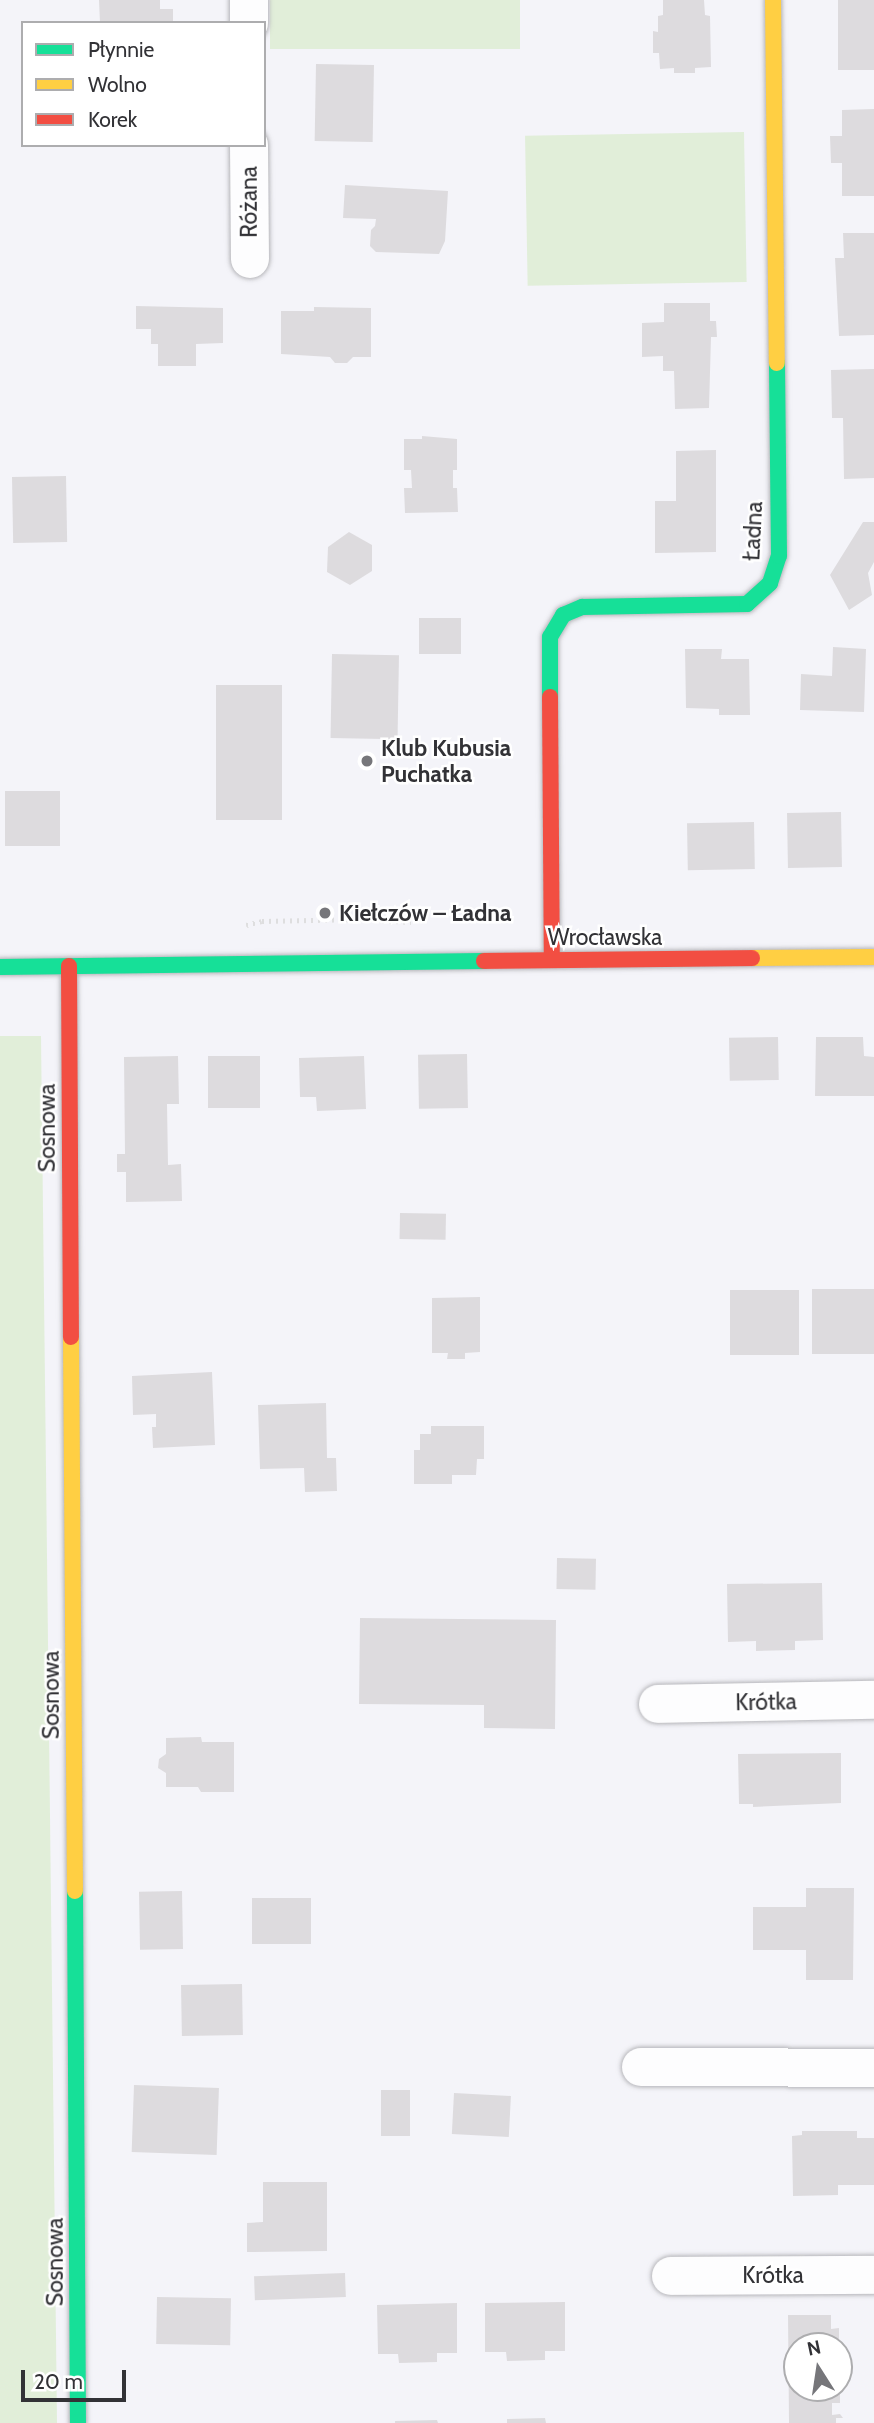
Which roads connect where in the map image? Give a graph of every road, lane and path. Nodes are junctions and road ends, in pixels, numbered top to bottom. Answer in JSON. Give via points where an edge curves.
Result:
{"nodes":[{"id":1,"x":249,"y":0,"type":"edge"},
{"id":2,"x":773,"y":0,"type":"edge"},
{"id":3,"x":249,"y":21,"type":"edge"},
{"id":4,"x":249,"y":147,"type":"edge"},
{"id":5,"x":250,"y":259,"type":"dead end"},
{"id":6,"x":874,"y":957,"type":"edge"},
{"id":7,"x":552,"y":960,"type":"junction"},
{"id":8,"x":69,"y":966,"type":"junction"},
{"id":9,"x":0,"y":967,"type":"edge"},
{"id":10,"x":874,"y":1700,"type":"edge"},
{"id":11,"x":658,"y":1704,"type":"dead end"},
{"id":12,"x":641,"y":2067,"type":"dead end"},
{"id":13,"x":874,"y":2068,"type":"edge"},
{"id":14,"x":874,"y":2275,"type":"edge"},
{"id":15,"x":671,"y":2276,"type":"dead end"},
{"id":16,"x":78,"y":2423,"type":"edge"}],
"edges":[{"from":1,"to":3,"type":"street"},
{"from":2,"to":7,"type":"street","name":"Ładna","via":[[779,556],[770,583],[747,604],[582,607],[563,615],[550,637]]},
{"from":4,"to":5,"type":"street","name":"Różana"},
{"from":6,"to":7,"type":"street","name":"Wrocławska"},
{"from":7,"to":8,"type":"street","name":"Wrocławska"},
{"from":8,"to":9,"type":"street","name":"Wrocławska"},
{"from":8,"to":16,"type":"street","name":"Sosnowa"},
{"from":10,"to":11,"type":"street","name":"Krótka"},
{"from":12,"to":13,"type":"street"},
{"from":14,"to":15,"type":"street","name":"Krótka"}]}
